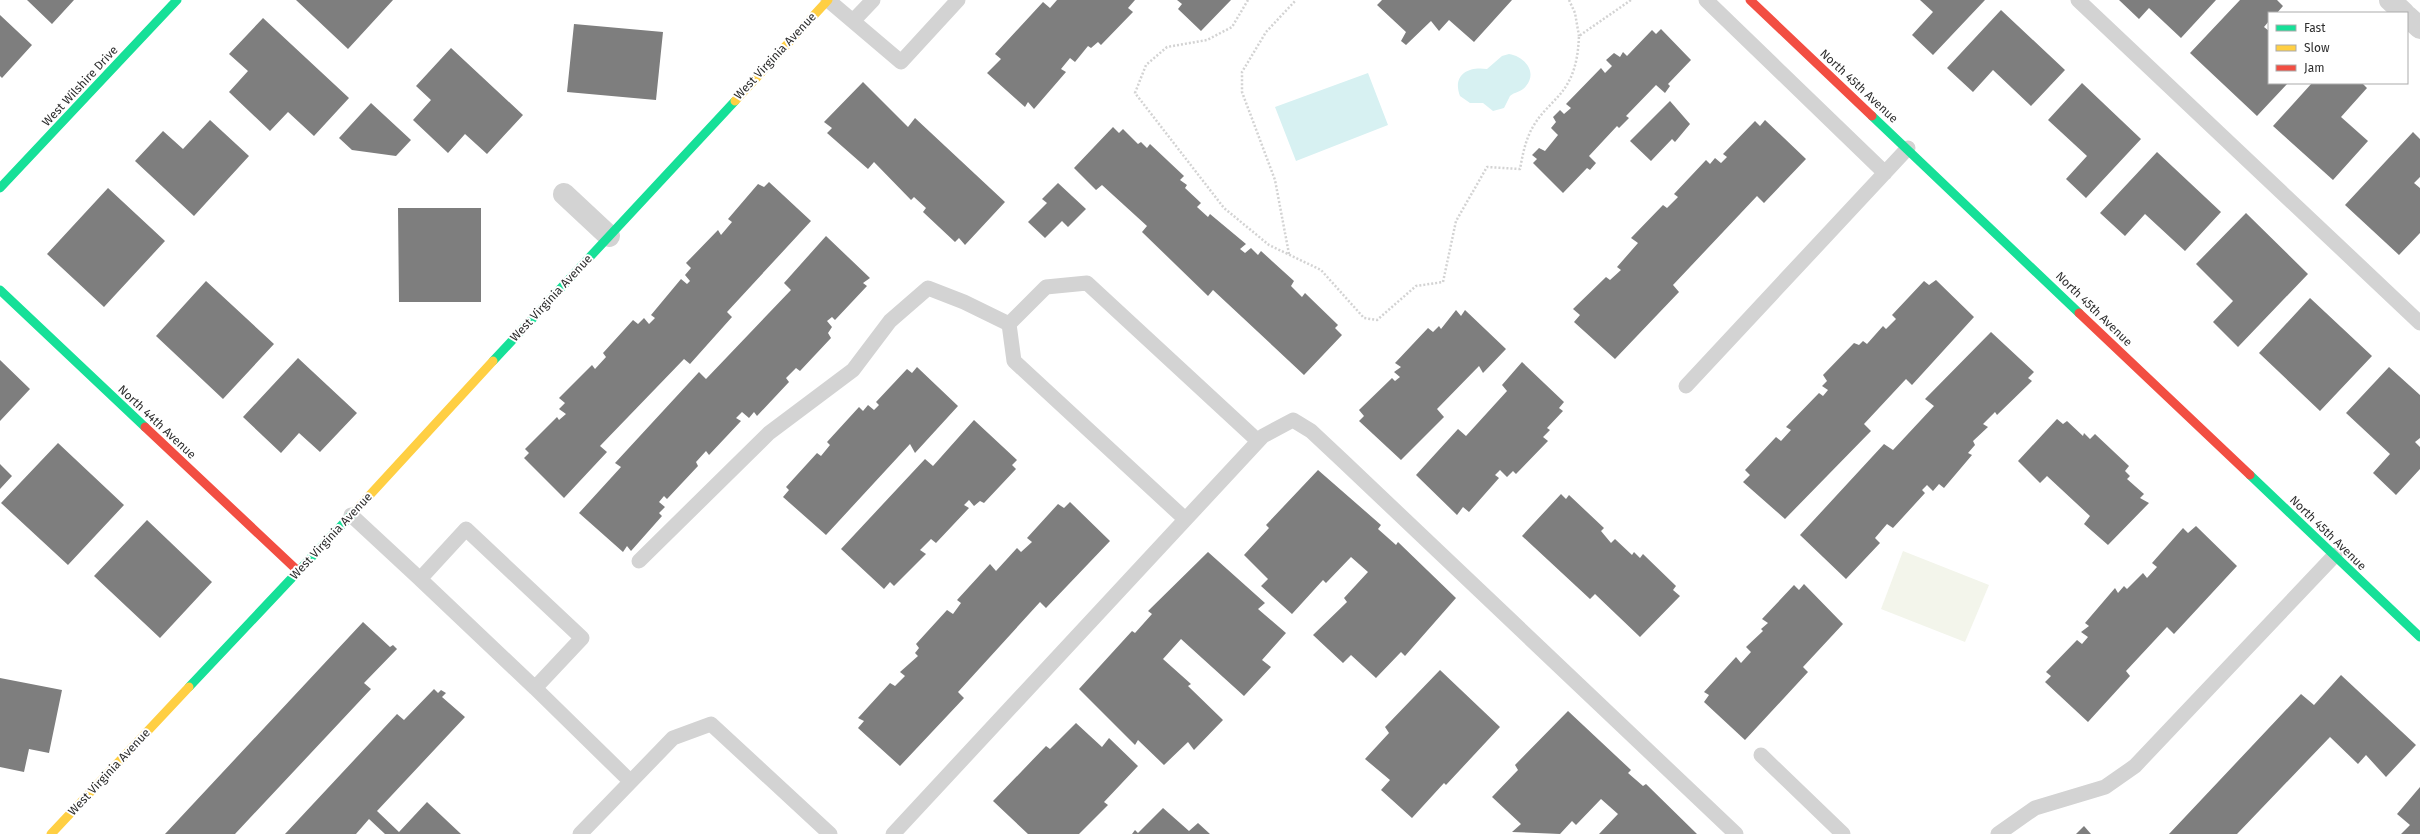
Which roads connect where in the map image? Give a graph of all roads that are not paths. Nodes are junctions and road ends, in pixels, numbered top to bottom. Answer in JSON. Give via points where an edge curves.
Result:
{"nodes":[{"id":1,"x":177,"y":0,"type":"edge"},
{"id":2,"x":828,"y":0,"type":"edge"},
{"id":3,"x":873,"y":0,"type":"edge"},
{"id":4,"x":958,"y":0,"type":"edge"},
{"id":5,"x":1706,"y":0,"type":"edge"},
{"id":6,"x":1750,"y":0,"type":"edge"},
{"id":7,"x":2078,"y":0,"type":"edge"},
{"id":8,"x":2390,"y":0,"type":"edge"},
{"id":9,"x":2403,"y":12,"type":"edge"},
{"id":10,"x":2408,"y":17,"type":"edge"},
{"id":11,"x":853,"y":21,"type":"junction"},
{"id":12,"x":2420,"y":28,"type":"edge"},
{"id":13,"x":1908,"y":148,"type":"junction"},
{"id":14,"x":1885,"y":173,"type":"junction"},
{"id":15,"x":0,"y":188,"type":"edge"},
{"id":16,"x":564,"y":194,"type":"dead end"},
{"id":17,"x":609,"y":236,"type":"junction"},
{"id":18,"x":0,"y":290,"type":"edge"},
{"id":19,"x":2420,"y":323,"type":"edge"},
{"id":20,"x":1009,"y":324,"type":"junction"},
{"id":21,"x":1686,"y":386,"type":"dead end"},
{"id":22,"x":1258,"y":441,"type":"junction"},
{"id":23,"x":351,"y":515,"type":"junction"},
{"id":24,"x":1185,"y":519,"type":"junction"},
{"id":25,"x":2335,"y":555,"type":"junction"},
{"id":26,"x":639,"y":561,"type":"dead end"},
{"id":27,"x":298,"y":571,"type":"junction"},
{"id":28,"x":420,"y":579,"type":"junction"},
{"id":29,"x":2420,"y":637,"type":"edge"},
{"id":30,"x":535,"y":688,"type":"junction"},
{"id":31,"x":1760,"y":755,"type":"dead end"},
{"id":32,"x":630,"y":781,"type":"junction"},
{"id":33,"x":51,"y":834,"type":"edge"},
{"id":34,"x":580,"y":834,"type":"edge"},
{"id":35,"x":830,"y":834,"type":"edge"},
{"id":36,"x":893,"y":834,"type":"edge"},
{"id":37,"x":1736,"y":834,"type":"edge"},
{"id":38,"x":1843,"y":834,"type":"edge"},
{"id":39,"x":1998,"y":834,"type":"edge"}],
"edges":[{"from":1,"to":15,"type":"street","name":"West Wilshire Drive"},
{"from":2,"to":11,"type":"lane"},
{"from":2,"to":17,"type":"street","name":"West Virginia Avenue"},
{"from":3,"to":11,"type":"lane"},
{"from":4,"to":11,"type":"lane","via":[[901,62]]},
{"from":5,"to":14,"type":"lane"},
{"from":6,"to":13,"type":"street","name":"North 45th Avenue"},
{"from":7,"to":19,"type":"lane"},
{"from":8,"to":9,"type":"street"},
{"from":10,"to":12,"type":"street"},
{"from":13,"to":14,"type":"lane"},
{"from":13,"to":25,"type":"street","name":"North 45th Avenue"},
{"from":14,"to":21,"type":"lane"},
{"from":16,"to":17,"type":"street"},
{"from":17,"to":23,"type":"street","name":"West Virginia Avenue"},
{"from":18,"to":27,"type":"street","name":"North 44th Avenue"},
{"from":20,"to":22,"type":"lane","via":[[1046,286],[1087,282]]},
{"from":20,"to":24,"type":"lane","via":[[1014,361]]},
{"from":20,"to":26,"type":"lane","via":[[928,288],[890,321],[853,370],[769,433]]},
{"from":22,"to":24,"type":"lane"},
{"from":22,"to":37,"type":"lane","via":[[1293,420],[1311,431]]},
{"from":23,"to":27,"type":"street","name":"West Virginia Avenue"},
{"from":23,"to":28,"type":"lane"},
{"from":24,"to":36,"type":"lane"},
{"from":25,"to":29,"type":"street","name":"North 45th Avenue"},
{"from":25,"to":39,"type":"lane","via":[[2134,766],[2105,787],[2035,808]]},
{"from":27,"to":33,"type":"street","name":"West Virginia Avenue"},
{"from":28,"to":30,"type":"lane"},
{"from":28,"to":30,"type":"lane","via":[[466,529],[582,638]]},
{"from":30,"to":32,"type":"lane"},
{"from":31,"to":38,"type":"lane"},
{"from":32,"to":34,"type":"lane"},
{"from":32,"to":35,"type":"lane","via":[[674,738],[710,724]]}]}
